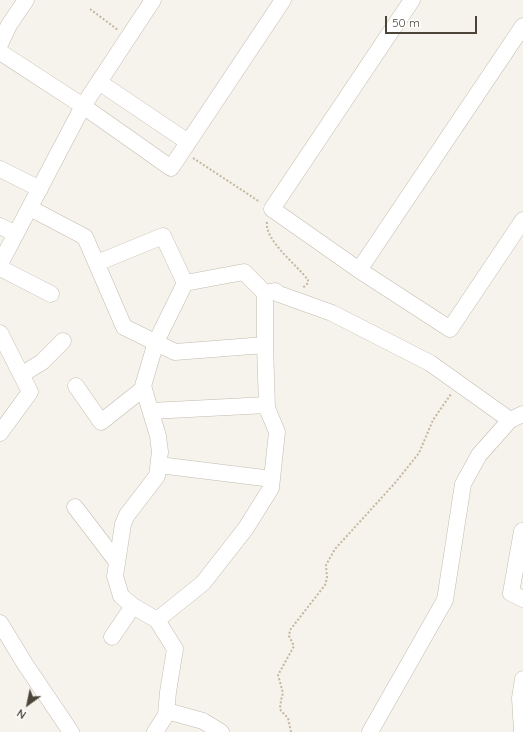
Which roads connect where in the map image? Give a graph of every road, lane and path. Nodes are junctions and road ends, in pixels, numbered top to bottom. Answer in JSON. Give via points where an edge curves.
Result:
{"nodes":[{"id":1,"x":26,"y":0,"type":"edge"},
{"id":2,"x":153,"y":0,"type":"edge"},
{"id":3,"x":283,"y":0,"type":"edge"},
{"id":4,"x":412,"y":0,"type":"edge"},
{"id":5,"x":90,"y":9,"type":"dead end"},
{"id":6,"x":523,"y":26,"type":"edge"},
{"id":7,"x":128,"y":38,"type":"junction"},
{"id":8,"x":1,"y":54,"type":"edge"},
{"id":9,"x":99,"y":82,"type":"junction"},
{"id":10,"x":83,"y":106,"type":"junction"},
{"id":11,"x":185,"y":147,"type":"junction"},
{"id":12,"x":0,"y":169,"type":"edge"},
{"id":13,"x":40,"y":189,"type":"junction"},
{"id":14,"x":30,"y":208,"type":"junction"},
{"id":15,"x":272,"y":210,"type":"junction"},
{"id":16,"x":523,"y":220,"type":"edge"},
{"id":17,"x":0,"y":226,"type":"edge"},
{"id":18,"x":16,"y":234,"type":"junction"},
{"id":19,"x":97,"y":263,"type":"junction"},
{"id":20,"x":0,"y":268,"type":"edge"},
{"id":21,"x":359,"y":270,"type":"junction"},
{"id":22,"x":185,"y":283,"type":"junction"},
{"id":23,"x":301,"y":288,"type":"dead end"},
{"id":24,"x":265,"y":293,"type":"junction"},
{"id":25,"x":51,"y":294,"type":"dead end"},
{"id":26,"x":0,"y":333,"type":"edge"},
{"id":27,"x":63,"y":341,"type":"dead end"},
{"id":28,"x":156,"y":342,"type":"junction"},
{"id":29,"x":264,"y":344,"type":"junction"},
{"id":30,"x":21,"y":375,"type":"junction"},
{"id":31,"x":459,"y":383,"type":"junction"},
{"id":32,"x":76,"y":386,"type":"dead end"},
{"id":33,"x":144,"y":388,"type":"junction"},
{"id":34,"x":267,"y":405,"type":"junction"},
{"id":35,"x":152,"y":411,"type":"junction"},
{"id":36,"x":516,"y":417,"type":"edge"},
{"id":37,"x":0,"y":433,"type":"edge"},
{"id":38,"x":158,"y":465,"type":"junction"},
{"id":39,"x":272,"y":479,"type":"junction"},
{"id":40,"x":75,"y":507,"type":"dead end"},
{"id":41,"x":522,"y":531,"type":"edge"},
{"id":42,"x":117,"y":562,"type":"junction"},
{"id":43,"x":523,"y":599,"type":"edge"},
{"id":44,"x":134,"y":606,"type":"junction"},
{"id":45,"x":157,"y":620,"type":"junction"},
{"id":46,"x":0,"y":623,"type":"edge"},
{"id":47,"x":112,"y":637,"type":"dead end"},
{"id":48,"x":523,"y":679,"type":"edge"},
{"id":49,"x":167,"y":710,"type":"junction"},
{"id":50,"x":71,"y":732,"type":"edge"},
{"id":51,"x":155,"y":732,"type":"edge"},
{"id":52,"x":221,"y":732,"type":"edge"},
{"id":53,"x":291,"y":732,"type":"edge"},
{"id":54,"x":370,"y":732,"type":"edge"},
{"id":55,"x":522,"y":732,"type":"edge"}],
"edges":[{"from":1,"to":8,"type":"street","via":[[9,25]]},
{"from":2,"to":7,"type":"street"},
{"from":3,"to":11,"type":"street"},
{"from":4,"to":15,"type":"street"},
{"from":5,"to":7,"type":"path"},
{"from":6,"to":21,"type":"street"},
{"from":7,"to":9,"type":"street"},
{"from":8,"to":10,"type":"street"},
{"from":9,"to":10,"type":"street"},
{"from":9,"to":11,"type":"street"},
{"from":10,"to":11,"type":"street","via":[[171,168]]},
{"from":10,"to":13,"type":"street"},
{"from":11,"to":15,"type":"path"},
{"from":12,"to":13,"type":"street"},
{"from":13,"to":14,"type":"street"},
{"from":14,"to":18,"type":"street"},
{"from":14,"to":19,"type":"street","via":[[85,237]]},
{"from":15,"to":21,"type":"street"},
{"from":15,"to":23,"type":"path","via":[[266,226],[268,232],[308,280]]},
{"from":16,"to":21,"type":"street","via":[[450,329]]},
{"from":17,"to":18,"type":"street"},
{"from":18,"to":20,"type":"street"},
{"from":19,"to":22,"type":"street","via":[[163,236]]},
{"from":19,"to":28,"type":"street","via":[[124,327]]},
{"from":20,"to":25,"type":"street"},
{"from":22,"to":24,"type":"street","via":[[244,272]]},
{"from":22,"to":28,"type":"street"},
{"from":24,"to":29,"type":"street"},
{"from":24,"to":31,"type":"street","via":[[275,291],[332,313],[430,363]]},
{"from":26,"to":30,"type":"street"},
{"from":27,"to":30,"type":"street","via":[[42,362]]},
{"from":28,"to":29,"type":"street","via":[[175,352]]},
{"from":28,"to":33,"type":"street","via":[[145,376]]},
{"from":29,"to":34,"type":"street"},
{"from":30,"to":37,"type":"street","via":[[30,392]]},
{"from":31,"to":36,"type":"street"},
{"from":31,"to":53,"type":"path","via":[[433,420],[419,453],[335,549],[326,565],[325,585],[290,630],[289,636],[294,646],[278,675],[283,692],[280,708],[288,718]]},
{"from":32,"to":33,"type":"street","via":[[101,422]]},
{"from":33,"to":35,"type":"street"},
{"from":34,"to":35,"type":"street"},
{"from":34,"to":39,"type":"street","via":[[277,432]]},
{"from":35,"to":38,"type":"street","via":[[160,452]]},
{"from":36,"to":54,"type":"street","via":[[479,455],[463,484],[445,600]]},
{"from":38,"to":39,"type":"street"},
{"from":38,"to":42,"type":"street","via":[[157,476],[123,524]]},
{"from":39,"to":45,"type":"street","via":[[271,488],[255,515],[203,583]]},
{"from":40,"to":42,"type":"street"},
{"from":41,"to":43,"type":"street","via":[[512,593]]},
{"from":42,"to":44,"type":"street","via":[[115,576],[121,596]]},
{"from":44,"to":45,"type":"street"},
{"from":44,"to":47,"type":"street"},
{"from":45,"to":49,"type":"street","via":[[175,649]]},
{"from":46,"to":50,"type":"street"},
{"from":48,"to":55,"type":"street","via":[[520,698]]},
{"from":49,"to":51,"type":"street"},
{"from":49,"to":52,"type":"street","via":[[203,721]]}]}
